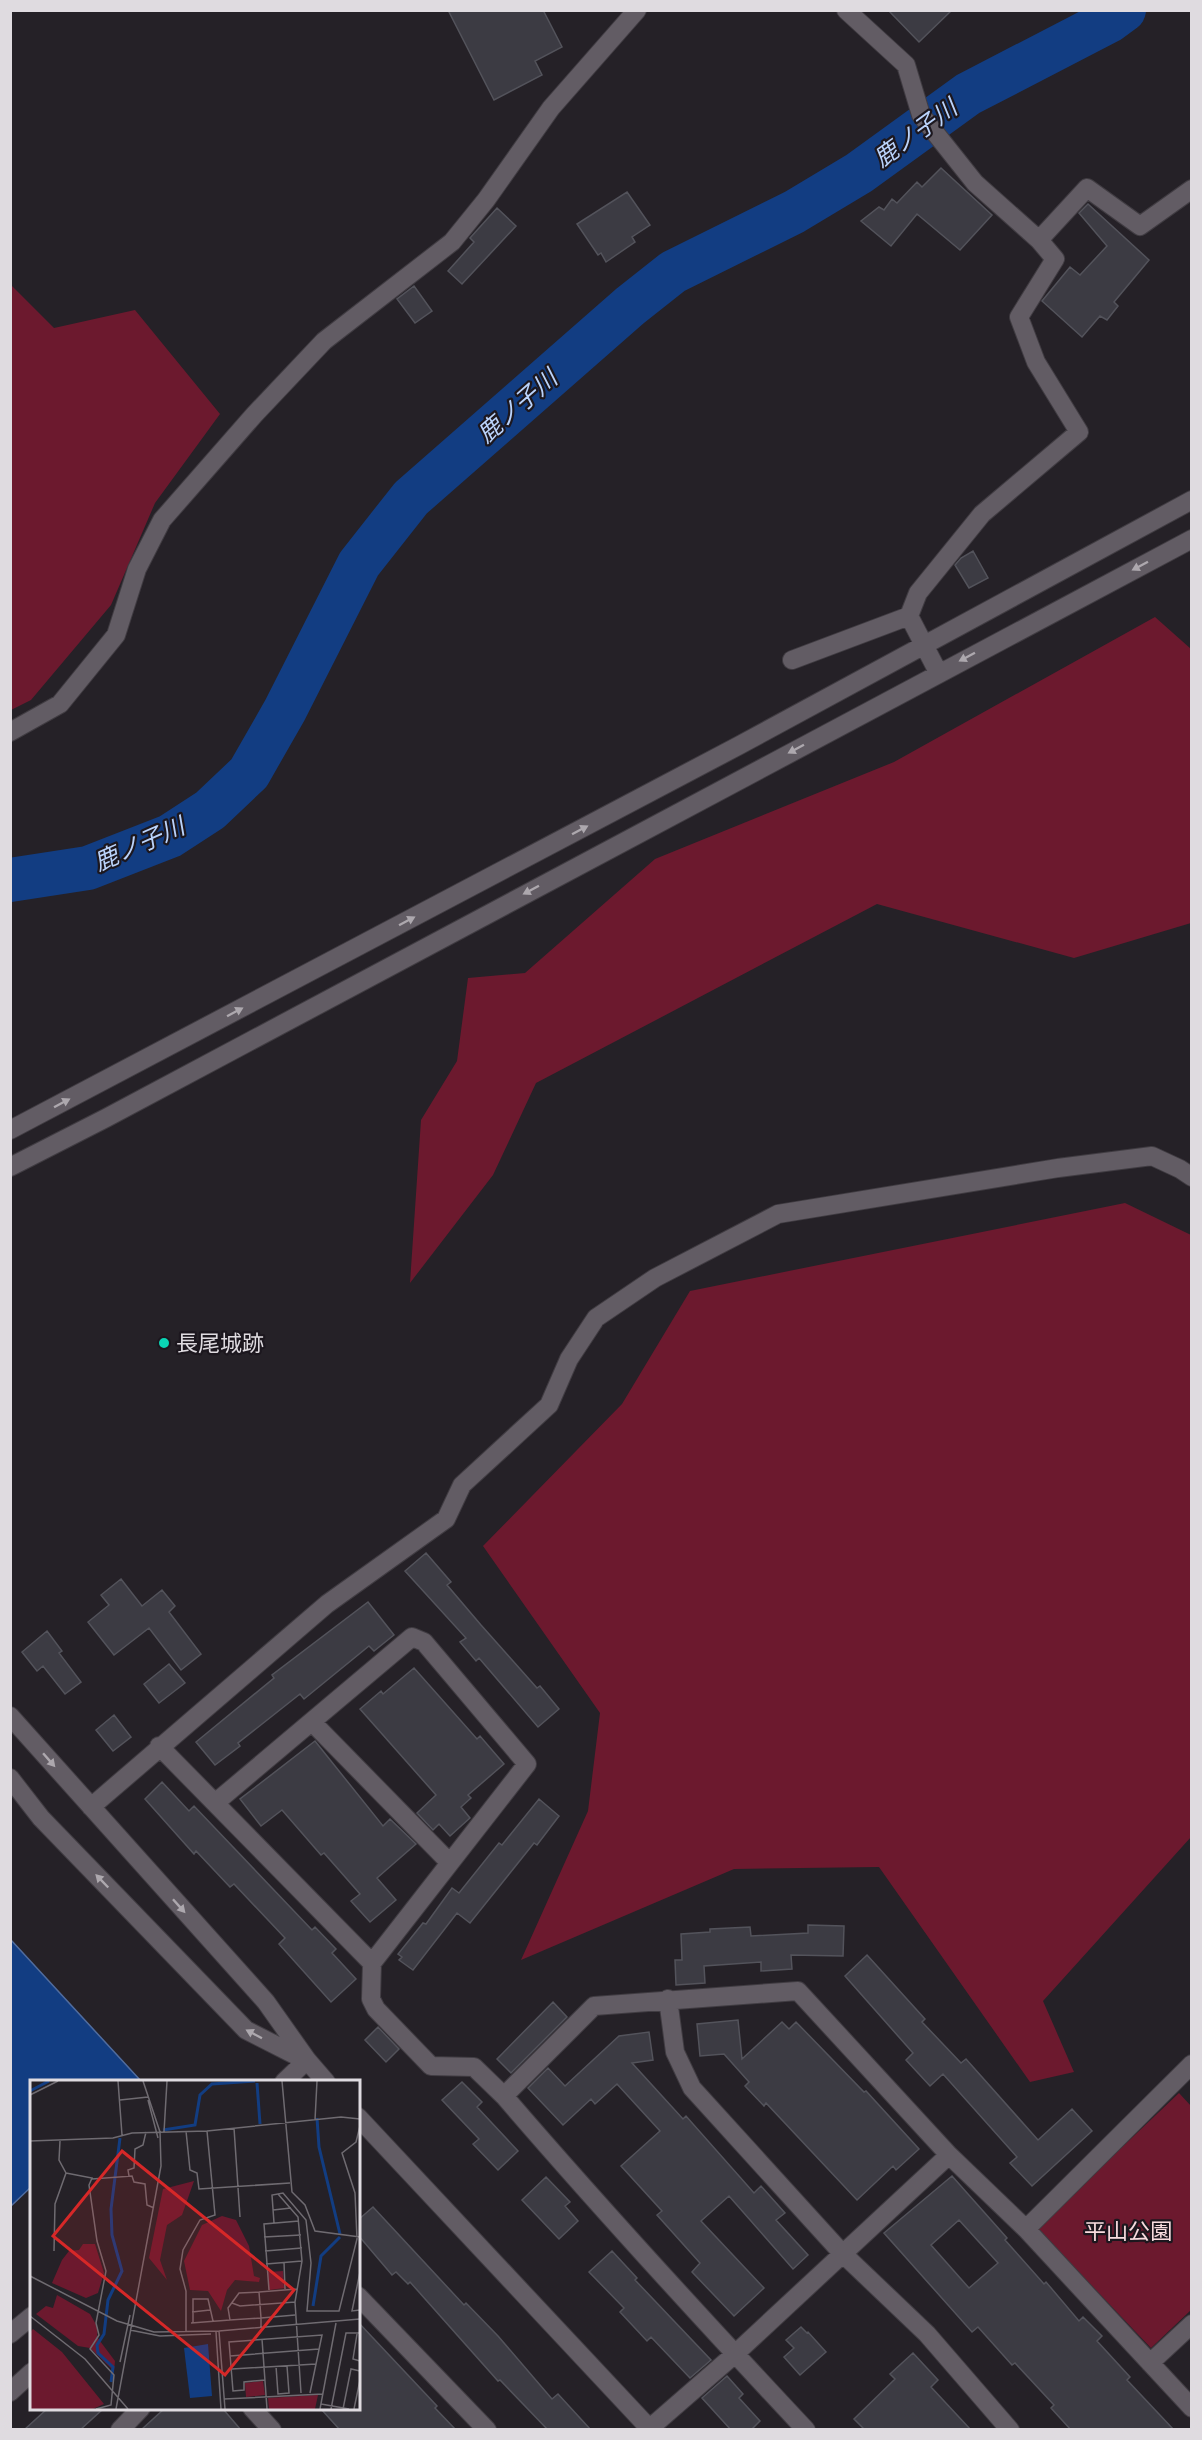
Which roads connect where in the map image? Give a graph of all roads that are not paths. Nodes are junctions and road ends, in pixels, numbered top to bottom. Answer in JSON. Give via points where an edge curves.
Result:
{"nodes":[{"id":1,"x":638,"y":10,"type":"edge"},
{"id":2,"x":846,"y":10,"type":"edge"},
{"id":3,"x":1191,"y":189,"type":"edge"},
{"id":4,"x":1038,"y":240,"type":"junction"},
{"id":5,"x":1191,"y":501,"type":"edge"},
{"id":6,"x":1191,"y":538,"type":"edge"},
{"id":7,"x":909,"y":616,"type":"junction"},
{"id":8,"x":924,"y":645,"type":"junction"},
{"id":9,"x":792,"y":660,"type":"dead end"},
{"id":10,"x":938,"y":672,"type":"junction"},
{"id":11,"x":10,"y":732,"type":"edge"},
{"id":12,"x":10,"y":1130,"type":"edge"},
{"id":13,"x":10,"y":1167,"type":"edge"},
{"id":14,"x":1191,"y":1177,"type":"edge"},
{"id":15,"x":10,"y":1716,"type":"edge"},
{"id":16,"x":312,"y":1722,"type":"junction"},
{"id":17,"x":159,"y":1746,"type":"junction"},
{"id":18,"x":10,"y":1778,"type":"edge"},
{"id":19,"x":215,"y":1803,"type":"junction"},
{"id":20,"x":91,"y":1808,"type":"junction"},
{"id":21,"x":450,"y":1863,"type":"junction"},
{"id":22,"x":372,"y":1963,"type":"junction"},
{"id":23,"x":668,"y":1999,"type":"junction"},
{"id":24,"x":307,"y":2060,"type":"junction"},
{"id":25,"x":1188,"y":2075,"type":"edge"},
{"id":26,"x":286,"y":2080,"type":"edge"},
{"id":27,"x":324,"y":2080,"type":"edge"},
{"id":28,"x":504,"y":2096,"type":"junction"},
{"id":29,"x":360,"y":2119,"type":"edge"},
{"id":30,"x":949,"y":2155,"type":"junction"},
{"id":31,"x":1026,"y":2229,"type":"junction"},
{"id":32,"x":841,"y":2252,"type":"junction"},
{"id":33,"x":360,"y":2298,"type":"edge"},
{"id":34,"x":30,"y":2318,"type":"edge"},
{"id":35,"x":1191,"y":2324,"type":"edge"},
{"id":36,"x":10,"y":2334,"type":"edge"},
{"id":37,"x":735,"y":2354,"type":"junction"},
{"id":38,"x":1150,"y":2363,"type":"junction"},
{"id":39,"x":30,"y":2374,"type":"edge"},
{"id":40,"x":10,"y":2392,"type":"edge"},
{"id":41,"x":1191,"y":2408,"type":"edge"},
{"id":42,"x":140,"y":2410,"type":"edge"},
{"id":43,"x":253,"y":2410,"type":"edge"},
{"id":44,"x":651,"y":2429,"type":"edge"},
{"id":45,"x":120,"y":2430,"type":"edge"},
{"id":46,"x":272,"y":2430,"type":"edge"},
{"id":47,"x":487,"y":2430,"type":"edge"},
{"id":48,"x":806,"y":2430,"type":"edge"},
{"id":49,"x":1010,"y":2430,"type":"edge"}],
"edges":[{"from":1,"to":11,"type":"street","via":[[551,108],[452,242],[324,341],[162,520],[137,569],[116,635],[60,704]]},
{"from":2,"to":4,"type":"street","via":[[906,65],[921,115],[975,183]]},
{"from":3,"to":4,"type":"street","via":[[1140,226],[1087,188]]},
{"from":4,"to":7,"type":"street","via":[[1055,259],[1019,317],[1036,362],[1079,432],[982,514],[918,592]]},
{"from":5,"to":8,"type":"street"},
{"from":6,"to":10,"type":"street","one_way":true},
{"from":7,"to":8,"type":"street"},
{"from":7,"to":9,"type":"street"},
{"from":8,"to":10,"type":"street"},
{"from":12,"to":8,"type":"street","one_way":true},
{"from":10,"to":13,"type":"street","one_way":true},
{"from":14,"to":17,"type":"street","via":[[1152,1156],[778,1214],[655,1278],[596,1318],[569,1359],[549,1406],[462,1485],[446,1519],[327,1604]]},
{"from":15,"to":20,"type":"street","one_way":true},
{"from":16,"to":19,"type":"street"},
{"from":16,"to":21,"type":"street"},
{"from":16,"to":21,"type":"street","via":[[412,1637],[424,1642],[527,1764]]},
{"from":17,"to":19,"type":"street"},
{"from":17,"to":20,"type":"street"},
{"from":24,"to":18,"type":"street","one_way":true,"via":[[246,2030],[41,1818]]},
{"from":19,"to":22,"type":"street"},
{"from":20,"to":24,"type":"street","one_way":true,"via":[[266,2002]]},
{"from":21,"to":22,"type":"street"},
{"from":22,"to":28,"type":"street","via":[[371,1999],[376,2009],[431,2066],[474,2067]]},
{"from":23,"to":28,"type":"street","via":[[594,2006]]},
{"from":23,"to":30,"type":"street","via":[[798,1990]]},
{"from":23,"to":32,"type":"street","via":[[675,2052],[692,2088]]},
{"from":24,"to":26,"type":"street"},
{"from":24,"to":27,"type":"street"},
{"from":25,"to":31,"type":"street"},
{"from":28,"to":37,"type":"street"},
{"from":29,"to":44,"type":"street"},
{"from":30,"to":31,"type":"street"},
{"from":30,"to":32,"type":"street"},
{"from":31,"to":38,"type":"street"},
{"from":32,"to":37,"type":"street"},
{"from":32,"to":49,"type":"street","via":[[927,2334]]},
{"from":33,"to":47,"type":"street"},
{"from":34,"to":36,"type":"street"},
{"from":35,"to":38,"type":"street"},
{"from":37,"to":44,"type":"street"},
{"from":37,"to":48,"type":"street"},
{"from":38,"to":41,"type":"street"},
{"from":39,"to":40,"type":"street"},
{"from":42,"to":45,"type":"street"},
{"from":43,"to":46,"type":"street"}]}
